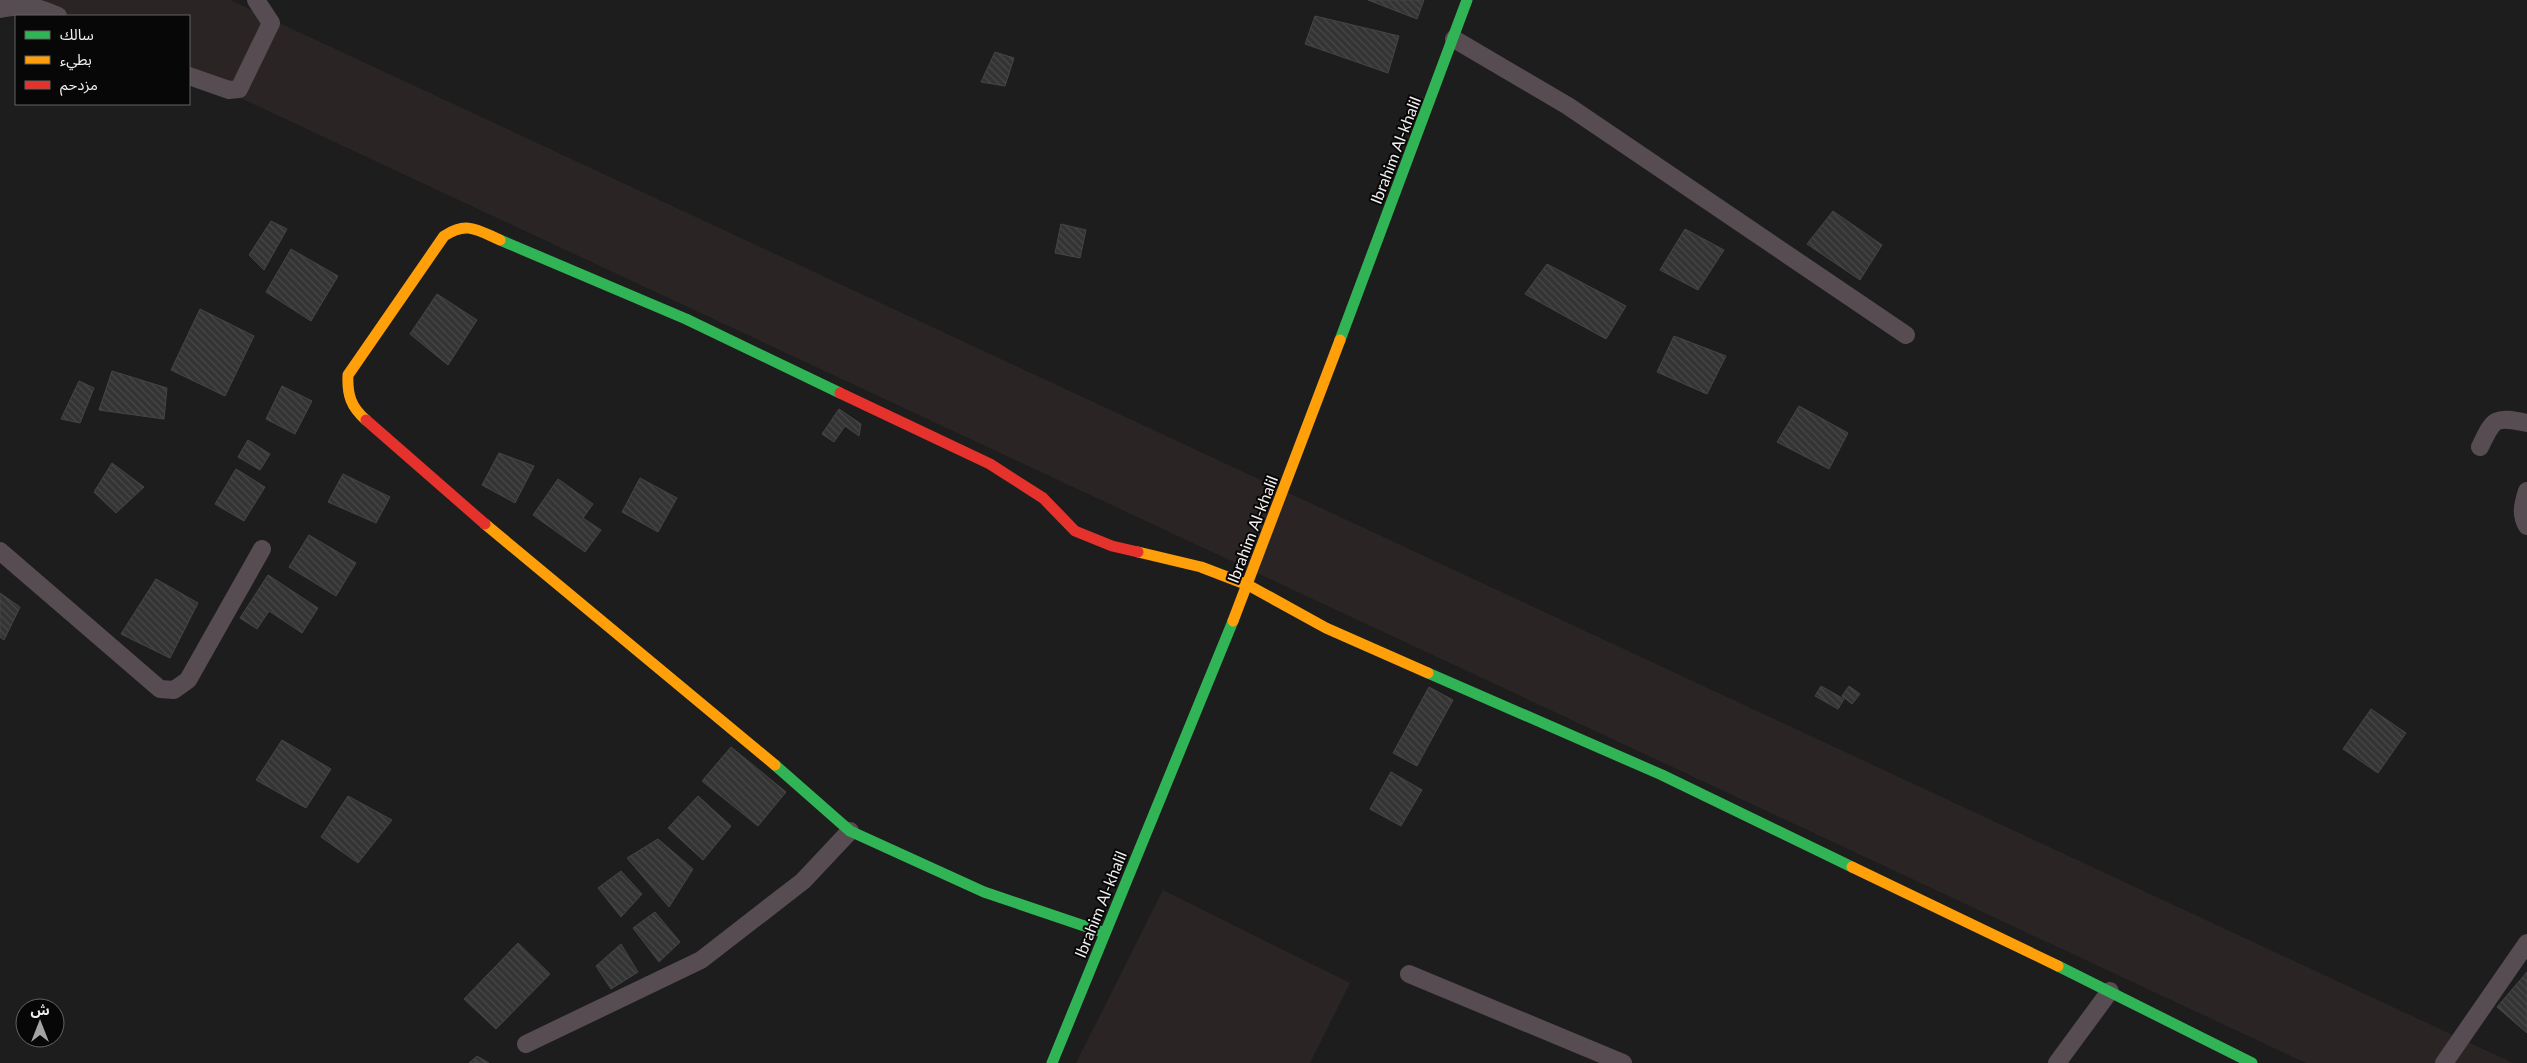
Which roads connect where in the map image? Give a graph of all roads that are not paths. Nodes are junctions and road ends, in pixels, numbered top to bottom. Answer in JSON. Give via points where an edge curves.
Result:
{"nodes":[{"id":1,"x":256,"y":0,"type":"edge"},
{"id":2,"x":1467,"y":0,"type":"edge"},
{"id":3,"x":0,"y":9,"type":"edge"},
{"id":4,"x":56,"y":15,"type":"edge"},
{"id":5,"x":1454,"y":39,"type":"junction"},
{"id":6,"x":190,"y":76,"type":"edge"},
{"id":7,"x":1906,"y":335,"type":"dead end"},
{"id":8,"x":2527,"y":423,"type":"edge"},
{"id":9,"x":2480,"y":447,"type":"dead end"},
{"id":10,"x":2527,"y":491,"type":"edge"},
{"id":11,"x":2527,"y":526,"type":"edge"},
{"id":12,"x":262,"y":549,"type":"dead end"},
{"id":13,"x":0,"y":551,"type":"edge"},
{"id":14,"x":1248,"y":586,"type":"junction"},
{"id":15,"x":850,"y":831,"type":"junction"},
{"id":16,"x":1106,"y":933,"type":"junction"},
{"id":17,"x":2527,"y":944,"type":"edge"},
{"id":18,"x":1408,"y":974,"type":"dead end"},
{"id":19,"x":2110,"y":991,"type":"junction"},
{"id":20,"x":526,"y":1044,"type":"dead end"},
{"id":21,"x":1052,"y":1063,"type":"edge"},
{"id":22,"x":1623,"y":1063,"type":"edge"},
{"id":23,"x":2057,"y":1063,"type":"edge"},
{"id":24,"x":2252,"y":1063,"type":"edge"},
{"id":25,"x":2444,"y":1063,"type":"edge"}],
"edges":[{"from":1,"to":6,"type":"street","via":[[271,23],[240,89],[229,90]]},
{"from":2,"to":5,"type":"street","name":"Ibrahim Al-khalil"},
{"from":3,"to":4,"type":"street","via":[[36,6]]},
{"from":5,"to":7,"type":"street","via":[[1568,106]]},
{"from":5,"to":14,"type":"street","name":"Ibrahim Al-khalil"},
{"from":8,"to":9,"type":"street","via":[[2495,421]]},
{"from":10,"to":11,"type":"street","via":[[2522,510]]},
{"from":12,"to":13,"type":"street","via":[[188,680],[174,690],[160,689]]},
{"from":14,"to":15,"type":"street","via":[[1202,567],[1112,546],[1075,531],[1043,498],[990,464],[686,319],[470,227],[455,229],[444,236],[348,375],[347,391],[354,409],[440,487],[801,786]]},
{"from":14,"to":16,"type":"street","name":"Ibrahim Al-khalil"},
{"from":14,"to":19,"type":"street","via":[[1326,628],[1662,775]]},
{"from":15,"to":16,"type":"street","via":[[984,892]]},
{"from":15,"to":20,"type":"street","via":[[803,881],[701,960]]},
{"from":16,"to":21,"type":"street","name":"Ibrahim Al-khalil"},
{"from":17,"to":25,"type":"street"},
{"from":18,"to":22,"type":"street"},
{"from":19,"to":23,"type":"street"},
{"from":19,"to":24,"type":"street"}]}
